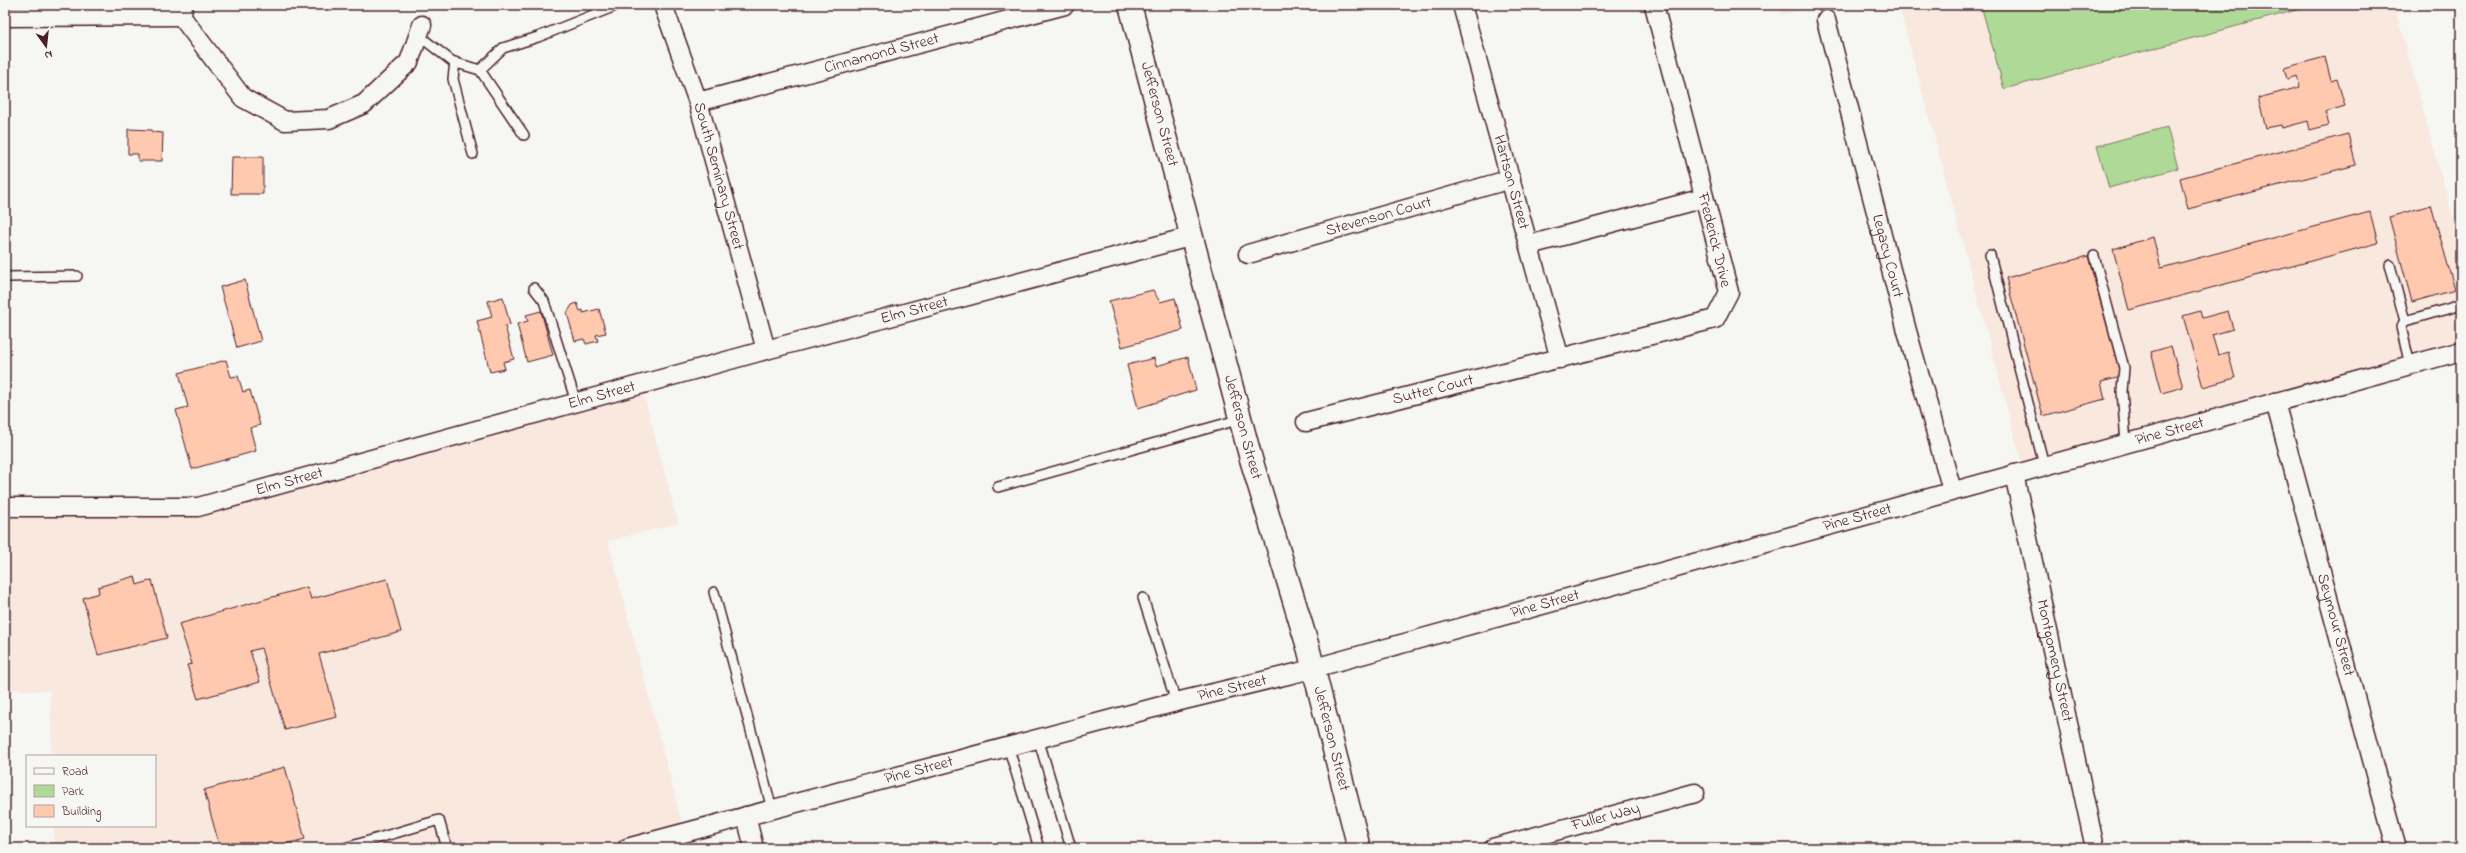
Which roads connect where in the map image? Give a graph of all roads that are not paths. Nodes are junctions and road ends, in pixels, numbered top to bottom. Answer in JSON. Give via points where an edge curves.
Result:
{"nodes":[{"id":1,"x":618,"y":5,"type":"edge"},
{"id":2,"x":664,"y":5,"type":"edge"},
{"id":3,"x":1065,"y":5,"type":"edge"},
{"id":4,"x":1130,"y":5,"type":"edge"},
{"id":5,"x":1462,"y":5,"type":"edge"},
{"id":6,"x":1654,"y":5,"type":"edge"},
{"id":7,"x":182,"y":11,"type":"edge"},
{"id":8,"x":5,"y":16,"type":"edge"},
{"id":9,"x":1826,"y":20,"type":"dead end"},
{"id":10,"x":420,"y":30,"type":"joint"},
{"id":11,"x":455,"y":62,"type":"junction"},
{"id":12,"x":480,"y":70,"type":"junction"},
{"id":13,"x":698,"y":102,"type":"junction"},
{"id":14,"x":524,"y":135,"type":"dead end"},
{"id":15,"x":473,"y":154,"type":"dead end"},
{"id":16,"x":1510,"y":179,"type":"junction"},
{"id":17,"x":1704,"y":198,"type":"junction"},
{"id":18,"x":1193,"y":236,"type":"junction"},
{"id":19,"x":1529,"y":245,"type":"junction"},
{"id":20,"x":1248,"y":254,"type":"dead end"},
{"id":21,"x":1990,"y":256,"type":"dead end"},
{"id":22,"x":2094,"y":256,"type":"dead end"},
{"id":23,"x":2390,"y":265,"type":"dead end"},
{"id":24,"x":77,"y":276,"type":"dead end"},
{"id":25,"x":5,"y":277,"type":"edge"},
{"id":26,"x":534,"y":288,"type":"dead end"},
{"id":27,"x":2461,"y":305,"type":"edge"},
{"id":28,"x":2405,"y":321,"type":"junction"},
{"id":29,"x":766,"y":350,"type":"junction"},
{"id":30,"x":2461,"y":351,"type":"edge"},
{"id":31,"x":1560,"y":359,"type":"junction"},
{"id":32,"x":2410,"y":365,"type":"junction"},
{"id":33,"x":576,"y":402,"type":"junction"},
{"id":34,"x":2275,"y":402,"type":"junction"},
{"id":35,"x":1241,"y":419,"type":"junction"},
{"id":36,"x":1306,"y":422,"type":"dead end"},
{"id":37,"x":2126,"y":443,"type":"junction"},
{"id":38,"x":2044,"y":465,"type":"junction"},
{"id":39,"x":2014,"y":474,"type":"junction"},
{"id":40,"x":998,"y":487,"type":"dead end"},
{"id":41,"x":1952,"y":490,"type":"junction"},
{"id":42,"x":5,"y":507,"type":"edge"},
{"id":43,"x":714,"y":592,"type":"dead end"},
{"id":44,"x":1143,"y":598,"type":"dead end"},
{"id":45,"x":1312,"y":668,"type":"junction"},
{"id":46,"x":1176,"y":702,"type":"junction"},
{"id":47,"x":1038,"y":738,"type":"junction"},
{"id":48,"x":1008,"y":746,"type":"junction"},
{"id":49,"x":1695,"y":793,"type":"dead end"},
{"id":50,"x":772,"y":809,"type":"junction"},
{"id":51,"x":746,"y":816,"type":"junction"},
{"id":52,"x":345,"y":848,"type":"edge"},
{"id":53,"x":447,"y":848,"type":"edge"},
{"id":54,"x":627,"y":848,"type":"edge"},
{"id":55,"x":754,"y":848,"type":"edge"},
{"id":56,"x":1039,"y":848,"type":"edge"},
{"id":57,"x":1071,"y":848,"type":"edge"},
{"id":58,"x":1359,"y":848,"type":"edge"},
{"id":59,"x":1493,"y":848,"type":"edge"},
{"id":60,"x":2095,"y":848,"type":"edge"},
{"id":61,"x":2396,"y":848,"type":"edge"}],
"edges":[{"from":1,"to":12,"type":"lane","via":[[503,48]]},
{"from":2,"to":13,"type":"street","name":"South Seminary Street"},
{"from":3,"to":13,"type":"street","name":"Cinnamond Street"},
{"from":4,"to":18,"type":"main road","name":"Jefferson Street"},
{"from":5,"to":16,"type":"street","name":"Hartson Street"},
{"from":6,"to":17,"type":"street","name":"Frederick Drive"},
{"from":7,"to":8,"type":"street"},
{"from":7,"to":10,"type":"street","via":[[243,98],[285,121],[329,119],[364,104],[409,62]]},
{"from":9,"to":41,"type":"street","name":"Legacy Court"},
{"from":10,"to":11,"type":"lane"},
{"from":11,"to":12,"type":"lane"},
{"from":11,"to":15,"type":"lane","via":[[453,79]]},
{"from":12,"to":14,"type":"lane"},
{"from":13,"to":29,"type":"street","name":"South Seminary Street"},
{"from":16,"to":19,"type":"street","name":"Hartson Street"},
{"from":16,"to":20,"type":"street","name":"Stevenson Court"},
{"from":17,"to":19,"type":"street"},
{"from":17,"to":31,"type":"street","name":"Frederick Drive","via":[[1729,292],[1715,319]]},
{"from":18,"to":29,"type":"street","name":"Elm Street"},
{"from":18,"to":35,"type":"main road","name":"Jefferson Street"},
{"from":19,"to":31,"type":"street","name":"Hartson Street"},
{"from":21,"to":38,"type":"lane"},
{"from":22,"to":37,"type":"lane","via":[[2124,368],[2122,391]]},
{"from":23,"to":28,"type":"lane"},
{"from":24,"to":25,"type":"lane"},
{"from":26,"to":33,"type":"lane","via":[[544,301]]},
{"from":27,"to":28,"type":"lane"},
{"from":28,"to":32,"type":"lane","via":[[2401,326]]},
{"from":29,"to":33,"type":"street","name":"Elm Street"},
{"from":30,"to":32,"type":"street","name":"Pine Street"},
{"from":31,"to":36,"type":"street","name":"Sutter Court"},
{"from":32,"to":34,"type":"street","name":"Pine Street"},
{"from":33,"to":42,"type":"street","name":"Elm Street","via":[[198,507]]},
{"from":34,"to":37,"type":"street","name":"Pine Street"},
{"from":34,"to":61,"type":"street","name":"Seymour Street"},
{"from":35,"to":40,"type":"lane"},
{"from":35,"to":45,"type":"main road","name":"Jefferson Street"},
{"from":37,"to":38,"type":"street","name":"Pine Street"},
{"from":38,"to":39,"type":"street","name":"Pine Street"},
{"from":39,"to":41,"type":"street","name":"Pine Street"},
{"from":39,"to":60,"type":"street","name":"Montgomery Street"},
{"from":41,"to":45,"type":"street","name":"Pine Street"},
{"from":43,"to":50,"type":"lane"},
{"from":44,"to":46,"type":"lane"},
{"from":45,"to":46,"type":"street","name":"Pine Street"},
{"from":45,"to":58,"type":"main road","name":"Jefferson Street"},
{"from":46,"to":47,"type":"street","name":"Pine Street"},
{"from":47,"to":48,"type":"street","name":"Pine Street"},
{"from":47,"to":57,"type":"lane"},
{"from":48,"to":50,"type":"street","name":"Pine Street"},
{"from":48,"to":56,"type":"lane"},
{"from":49,"to":59,"type":"street","name":"Fuller Way"},
{"from":50,"to":51,"type":"street","name":"Pine Street"},
{"from":51,"to":54,"type":"street","name":"Pine Street"},
{"from":51,"to":55,"type":"street"},
{"from":52,"to":53,"type":"lane","via":[[439,820]]}]}
